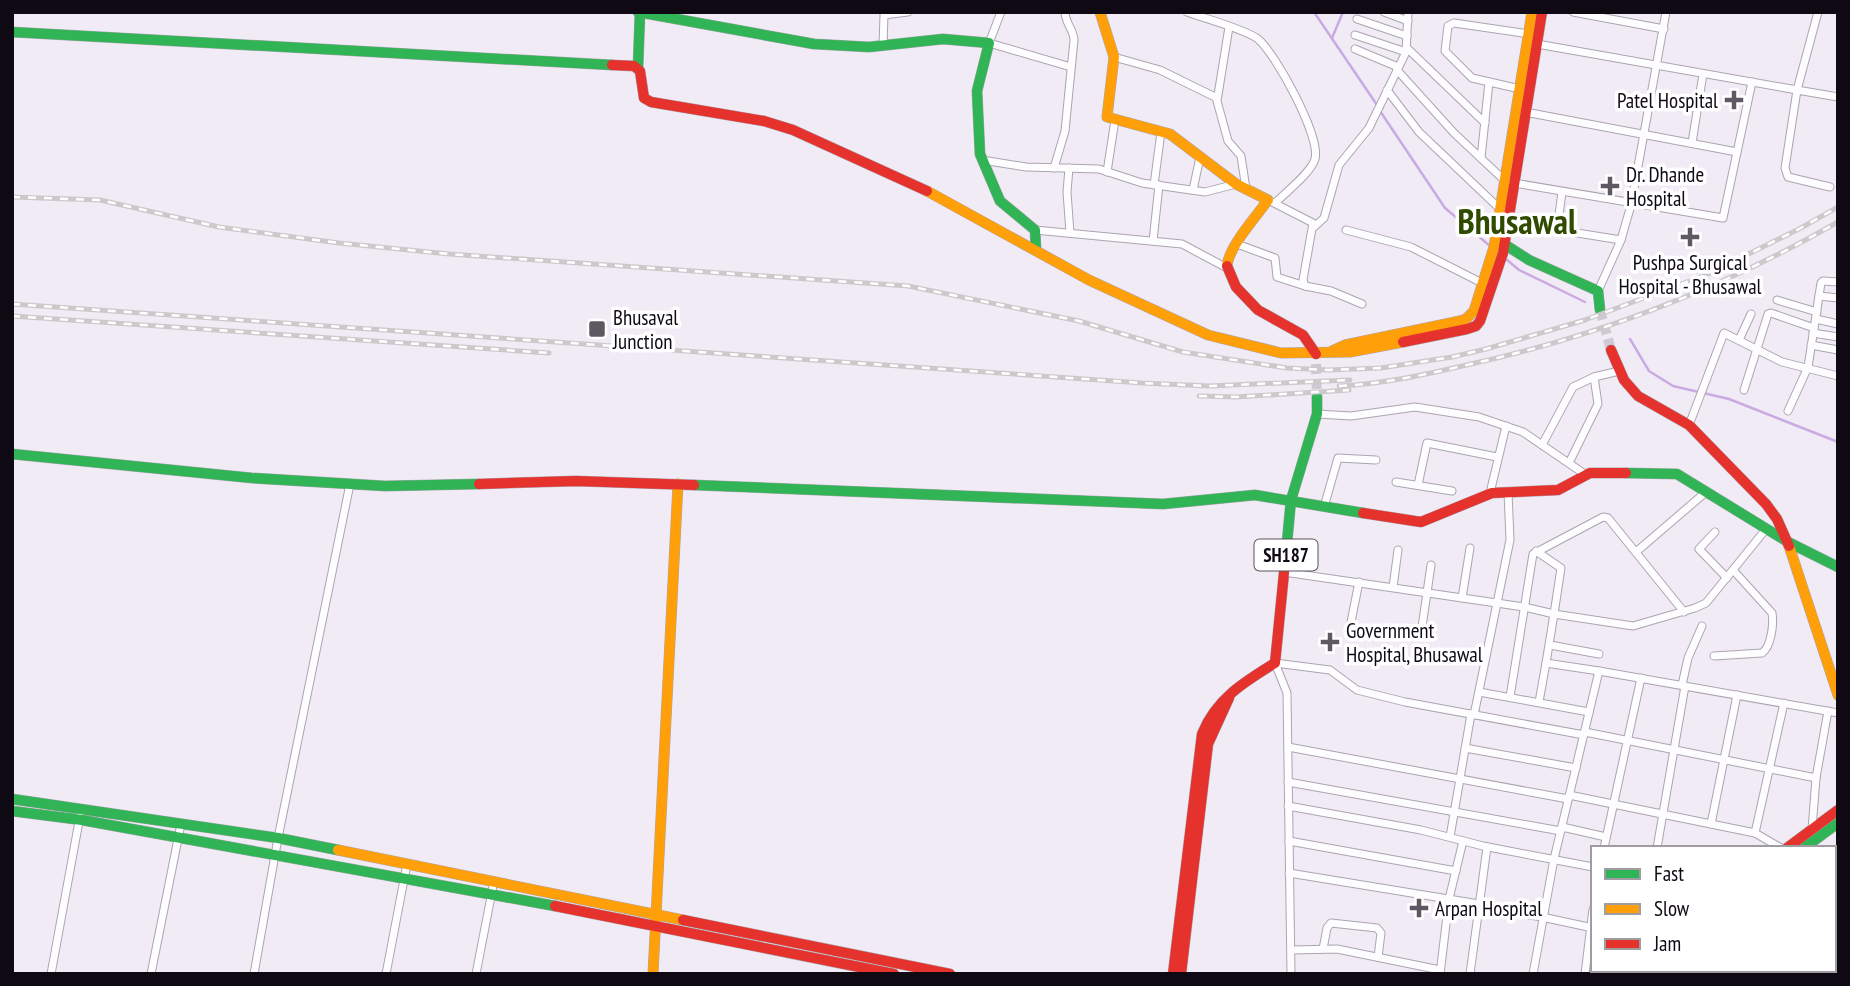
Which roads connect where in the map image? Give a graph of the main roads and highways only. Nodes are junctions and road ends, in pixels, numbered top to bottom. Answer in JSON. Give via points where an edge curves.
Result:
{"nodes":[{"id":1,"x":639,"y":12,"type":"edge"},
{"id":2,"x":1100,"y":12,"type":"edge"},
{"id":3,"x":1532,"y":12,"type":"edge"},
{"id":4,"x":1542,"y":12,"type":"edge"},
{"id":5,"x":12,"y":32,"type":"edge"},
{"id":6,"x":638,"y":67,"type":"junction"},
{"id":7,"x":1508,"y":181,"type":"junction"},
{"id":8,"x":1500,"y":248,"type":"junction"},
{"id":9,"x":1036,"y":250,"type":"junction"},
{"id":10,"x":1492,"y":275,"type":"junction"},
{"id":11,"x":1600,"y":310,"type":"tunnel mouth"},
{"id":12,"x":1611,"y":349,"type":"tunnel mouth"},
{"id":13,"x":1319,"y":357,"type":"junction"},
{"id":14,"x":1317,"y":397,"type":"tunnel mouth"},
{"id":15,"x":12,"y":454,"type":"edge"},
{"id":16,"x":678,"y":484,"type":"junction"},
{"id":17,"x":1292,"y":500,"type":"junction"},
{"id":18,"x":1788,"y":542,"type":"junction"},
{"id":19,"x":1837,"y":564,"type":"edge"},
{"id":20,"x":1838,"y":695,"type":"edge"},
{"id":21,"x":12,"y":799,"type":"edge"},
{"id":22,"x":1838,"y":810,"type":"edge"},
{"id":23,"x":12,"y":811,"type":"edge"},
{"id":24,"x":81,"y":814,"type":"junction"},
{"id":25,"x":1838,"y":823,"type":"edge"},
{"id":26,"x":1790,"y":846,"type":"edge"},
{"id":27,"x":1808,"y":846,"type":"edge"},
{"id":28,"x":657,"y":914,"type":"junction"},
{"id":29,"x":656,"y":925,"type":"junction"},
{"id":30,"x":1179,"y":959,"type":"junction"},
{"id":31,"x":653,"y":974,"type":"edge"},
{"id":32,"x":894,"y":974,"type":"edge"},
{"id":33,"x":950,"y":974,"type":"edge"},
{"id":34,"x":1173,"y":974,"type":"edge"},
{"id":35,"x":1181,"y":974,"type":"edge"}],
"edges":[{"from":1,"to":6,"type":"main road"},
{"from":1,"to":9,"type":"main road","via":[[814,44],[883,46],[943,39],[989,43],[977,91],[980,154],[1000,201],[1035,230]]},
{"from":2,"to":13,"type":"main road","via":[[1114,57],[1107,117],[1170,134],[1236,184],[1271,202],[1237,244],[1227,268],[1236,287],[1258,310],[1303,335]]},
{"from":3,"to":7,"type":"main road"},
{"from":4,"to":7,"type":"main road"},
{"from":5,"to":6,"type":"main road"},
{"from":6,"to":9,"type":"main road","via":[[642,93],[651,102],[793,130],[947,200]]},
{"from":7,"to":8,"type":"main road","via":[[1508,222]]},
{"from":7,"to":8,"type":"main road","via":[[1499,208]]},
{"from":8,"to":10,"type":"main road"},
{"from":8,"to":11,"type":"main road","via":[[1598,292]]},
{"from":9,"to":13,"type":"main road","via":[[1208,335]]},
{"from":10,"to":13,"type":"main road","via":[[1466,319],[1345,345]]},
{"from":10,"to":13,"type":"main road","via":[[1482,317],[1472,328]]},
{"from":12,"to":18,"type":"main road","via":[[1630,389],[1689,425],[1766,504]]},
{"from":14,"to":17,"type":"main road","number":"SH187","via":[[1317,414]]},
{"from":15,"to":16,"type":"main road","via":[[385,486],[576,481]]},
{"from":16,"to":17,"type":"main road","via":[[1163,504],[1255,495]]},
{"from":16,"to":28,"type":"main road"},
{"from":17,"to":18,"type":"main road","via":[[1421,522],[1490,493],[1558,490],[1590,473],[1677,474]]},
{"from":17,"to":30,"type":"main road","number":"SH187","via":[[1275,663],[1231,693],[1202,757]]},
{"from":18,"to":19,"type":"main road"},
{"from":18,"to":20,"type":"main road"},
{"from":21,"to":24,"type":"main road"},
{"from":22,"to":26,"type":"main road"},
{"from":23,"to":24,"type":"main road"},
{"from":24,"to":28,"type":"main road","via":[[278,838]]},
{"from":24,"to":29,"type":"main road","via":[[178,838]]},
{"from":25,"to":27,"type":"main road"},
{"from":28,"to":29,"type":"main road"},
{"from":28,"to":33,"type":"main road"},
{"from":29,"to":31,"type":"main road"},
{"from":29,"to":32,"type":"main road"},
{"from":30,"to":34,"type":"main road"},
{"from":30,"to":35,"type":"main road"}]}
